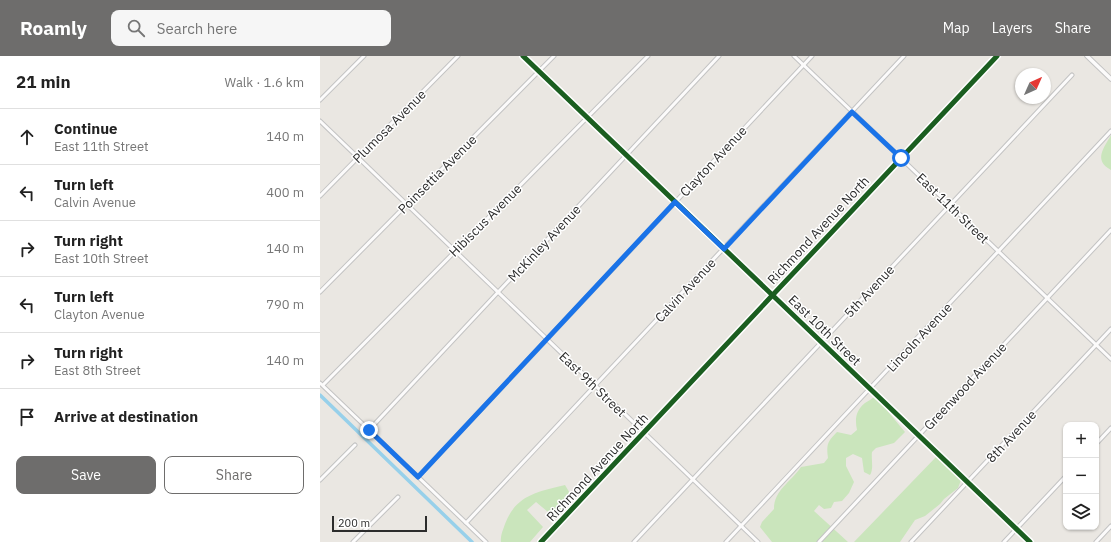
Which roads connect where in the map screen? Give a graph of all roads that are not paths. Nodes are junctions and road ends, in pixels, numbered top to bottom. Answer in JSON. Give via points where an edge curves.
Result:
{"nodes":[{"id":1,"x":364,"y":56,"type":"edge"},
{"id":2,"x":458,"y":56,"type":"edge"},
{"id":3,"x":523,"y":56,"type":"edge"},
{"id":4,"x":554,"y":56,"type":"edge"},
{"id":5,"x":648,"y":56,"type":"edge"},
{"id":6,"x":719,"y":56,"type":"edge"},
{"id":7,"x":794,"y":56,"type":"edge"},
{"id":8,"x":812,"y":56,"type":"edge"},
{"id":9,"x":904,"y":56,"type":"edge"},
{"id":10,"x":997,"y":56,"type":"edge"},
{"id":11,"x":1087,"y":56,"type":"edge"},
{"id":12,"x":803,"y":65,"type":"junction"},
{"id":13,"x":538,"y":71,"type":"junction"},
{"id":14,"x":1072,"y":75,"type":"dead end"},
{"id":15,"x":1111,"y":79,"type":"edge"},
{"id":16,"x":320,"y":100,"type":"edge"},
{"id":17,"x":852,"y":112,"type":"junction"},
{"id":18,"x":587,"y":118,"type":"junction"},
{"id":19,"x":320,"y":121,"type":"edge"},
{"id":20,"x":1111,"y":131,"type":"edge"},
{"id":21,"x":626,"y":155,"type":"junction"},
{"id":22,"x":358,"y":158,"type":"junction"},
{"id":23,"x":901,"y":158,"type":"junction"},
{"id":24,"x":320,"y":196,"type":"edge"},
{"id":25,"x":675,"y":202,"type":"junction"},
{"id":26,"x":406,"y":205,"type":"junction"},
{"id":27,"x":950,"y":205,"type":"junction"},
{"id":28,"x":1111,"y":230,"type":"edge"},
{"id":29,"x":724,"y":249,"type":"junction"},
{"id":30,"x":454,"y":252,"type":"junction"},
{"id":31,"x":999,"y":252,"type":"junction"},
{"id":32,"x":320,"y":292,"type":"edge"},
{"id":33,"x":497,"y":293,"type":"junction"},
{"id":34,"x":772,"y":296,"type":"junction"},
{"id":35,"x":1047,"y":298,"type":"junction"},
{"id":36,"x":1111,"y":329,"type":"edge"},
{"id":37,"x":546,"y":339,"type":"junction"},
{"id":38,"x":821,"y":342,"type":"junction"},
{"id":39,"x":1096,"y":345,"type":"junction"},
{"id":40,"x":1111,"y":359,"type":"edge"},
{"id":41,"x":321,"y":384,"type":"edge"},
{"id":42,"x":595,"y":386,"type":"junction"},
{"id":43,"x":870,"y":389,"type":"junction"},
{"id":44,"x":1111,"y":428,"type":"edge"},
{"id":45,"x":369,"y":430,"type":"junction"},
{"id":46,"x":644,"y":433,"type":"junction"},
{"id":47,"x":919,"y":436,"type":"junction"},
{"id":48,"x":1099,"y":441,"type":"edge"},
{"id":49,"x":354,"y":445,"type":"dead end"},
{"id":50,"x":418,"y":477,"type":"junction"},
{"id":51,"x":693,"y":479,"type":"junction"},
{"id":52,"x":1063,"y":479,"type":"edge"},
{"id":53,"x":320,"y":480,"type":"edge"},
{"id":54,"x":968,"y":482,"type":"junction"},
{"id":55,"x":398,"y":497,"type":"dead end"},
{"id":56,"x":466,"y":523,"type":"junction"},
{"id":57,"x":741,"y":526,"type":"junction"},
{"id":58,"x":1111,"y":526,"type":"edge"},
{"id":59,"x":1016,"y":529,"type":"junction"},
{"id":60,"x":354,"y":542,"type":"edge"},
{"id":61,"x":486,"y":542,"type":"edge"},
{"id":62,"x":542,"y":542,"type":"edge"},
{"id":63,"x":634,"y":542,"type":"edge"},
{"id":64,"x":726,"y":542,"type":"edge"},
{"id":65,"x":758,"y":542,"type":"edge"},
{"id":66,"x":819,"y":542,"type":"edge"},
{"id":67,"x":911,"y":542,"type":"edge"},
{"id":68,"x":1004,"y":542,"type":"edge"},
{"id":69,"x":1030,"y":542,"type":"edge"},
{"id":70,"x":1096,"y":542,"type":"edge"}],
"edges":[{"from":1,"to":16,"type":"street"},
{"from":2,"to":22,"type":"street","name":"Plumosa Avenue"},
{"from":3,"to":13,"type":"street","name":"East 10th Street"},
{"from":4,"to":13,"type":"street","name":"Poinsettia Avenue"},
{"from":5,"to":18,"type":"street","name":"Hibiscus Avenue"},
{"from":6,"to":21,"type":"street","name":"McKinley Avenue"},
{"from":7,"to":12,"type":"street","name":"East 11th Street"},
{"from":8,"to":12,"type":"street","name":"Clayton Avenue"},
{"from":9,"to":17,"type":"street","name":"Calvin Avenue"},
{"from":10,"to":23,"type":"street","name":"Richmond Avenue North"},
{"from":11,"to":15,"type":"street"},
{"from":12,"to":17,"type":"street","name":"East 11th Street"},
{"from":12,"to":25,"type":"street","name":"Clayton Avenue"},
{"from":13,"to":18,"type":"street","name":"East 10th Street"},
{"from":13,"to":26,"type":"street","name":"Poinsettia Avenue"},
{"from":14,"to":27,"type":"street","name":"5th Avenue"},
{"from":17,"to":23,"type":"street","name":"East 11th Street"},
{"from":17,"to":29,"type":"street","name":"Calvin Avenue"},
{"from":18,"to":21,"type":"street","name":"East 10th Street"},
{"from":18,"to":30,"type":"street","name":"Hibiscus Avenue"},
{"from":19,"to":22,"type":"street","name":"East 9th Street"},
{"from":20,"to":31,"type":"street","name":"Lincoln Avenue"},
{"from":21,"to":25,"type":"street","name":"East 10th Street"},
{"from":21,"to":33,"type":"street","name":"McKinley Avenue"},
{"from":22,"to":24,"type":"street","name":"Plumosa Avenue"},
{"from":22,"to":26,"type":"street","name":"East 9th Street"},
{"from":23,"to":27,"type":"street","name":"East 11th Street"},
{"from":23,"to":34,"type":"street","name":"Richmond Avenue North"},
{"from":25,"to":29,"type":"street","name":"East 10th Street"},
{"from":25,"to":37,"type":"street","name":"Clayton Avenue"},
{"from":26,"to":30,"type":"street","name":"East 9th Street"},
{"from":26,"to":32,"type":"street","name":"Poinsettia Avenue"},
{"from":27,"to":31,"type":"street","name":"East 11th Street"},
{"from":27,"to":38,"type":"street","name":"5th Avenue"},
{"from":28,"to":35,"type":"street","name":"Greenwood Avenue"},
{"from":29,"to":34,"type":"street","name":"East 10th Street"},
{"from":29,"to":42,"type":"street","name":"Calvin Avenue"},
{"from":30,"to":33,"type":"street","name":"East 9th Street"},
{"from":30,"to":41,"type":"street","name":"Hibiscus Avenue"},
{"from":31,"to":35,"type":"street","name":"East 11th Street"},
{"from":31,"to":43,"type":"street","name":"Lincoln Avenue"},
{"from":33,"to":37,"type":"street","name":"East 9th Street"},
{"from":33,"to":45,"type":"street","name":"McKinley Avenue"},
{"from":34,"to":38,"type":"street","name":"East 10th Street"},
{"from":34,"to":46,"type":"street","name":"Richmond Avenue North"},
{"from":35,"to":39,"type":"street","name":"East 11th Street"},
{"from":35,"to":47,"type":"street","name":"Greenwood Avenue"},
{"from":36,"to":39,"type":"street","name":"8th Avenue"},
{"from":37,"to":42,"type":"street","name":"East 9th Street"},
{"from":37,"to":50,"type":"street","name":"Clayton Avenue"},
{"from":38,"to":43,"type":"street","name":"East 10th Street"},
{"from":38,"to":51,"type":"street","name":"5th Avenue"},
{"from":39,"to":40,"type":"street","name":"East 11th Street"},
{"from":39,"to":54,"type":"street","name":"8th Avenue"},
{"from":41,"to":45,"type":"street"},
{"from":42,"to":46,"type":"street","name":"East 9th Street"},
{"from":42,"to":56,"type":"street","name":"Calvin Avenue"},
{"from":43,"to":47,"type":"street","name":"East 10th Street"},
{"from":43,"to":57,"type":"street","name":"Lincoln Avenue"},
{"from":44,"to":48,"type":"street"},
{"from":45,"to":50,"type":"street"},
{"from":46,"to":51,"type":"street","name":"East 9th Street"},
{"from":46,"to":62,"type":"street","name":"Richmond Avenue North"},
{"from":47,"to":54,"type":"street","name":"East 10th Street"},
{"from":47,"to":66,"type":"street","name":"Greenwood Avenue"},
{"from":49,"to":53,"type":"street"},
{"from":50,"to":56,"type":"street"},
{"from":51,"to":57,"type":"street","name":"East 9th Street"},
{"from":51,"to":63,"type":"street","name":"5th Avenue"},
{"from":52,"to":59,"type":"street"},
{"from":54,"to":59,"type":"street","name":"East 10th Street"},
{"from":54,"to":67,"type":"street","name":"8th Avenue"},
{"from":55,"to":60,"type":"street"},
{"from":56,"to":61,"type":"street"},
{"from":57,"to":64,"type":"street","name":"Lincoln Avenue"},
{"from":57,"to":65,"type":"street","name":"East 9th Street"},
{"from":58,"to":70,"type":"street"},
{"from":59,"to":68,"type":"street"},
{"from":59,"to":69,"type":"street","name":"East 10th Street"}]}
